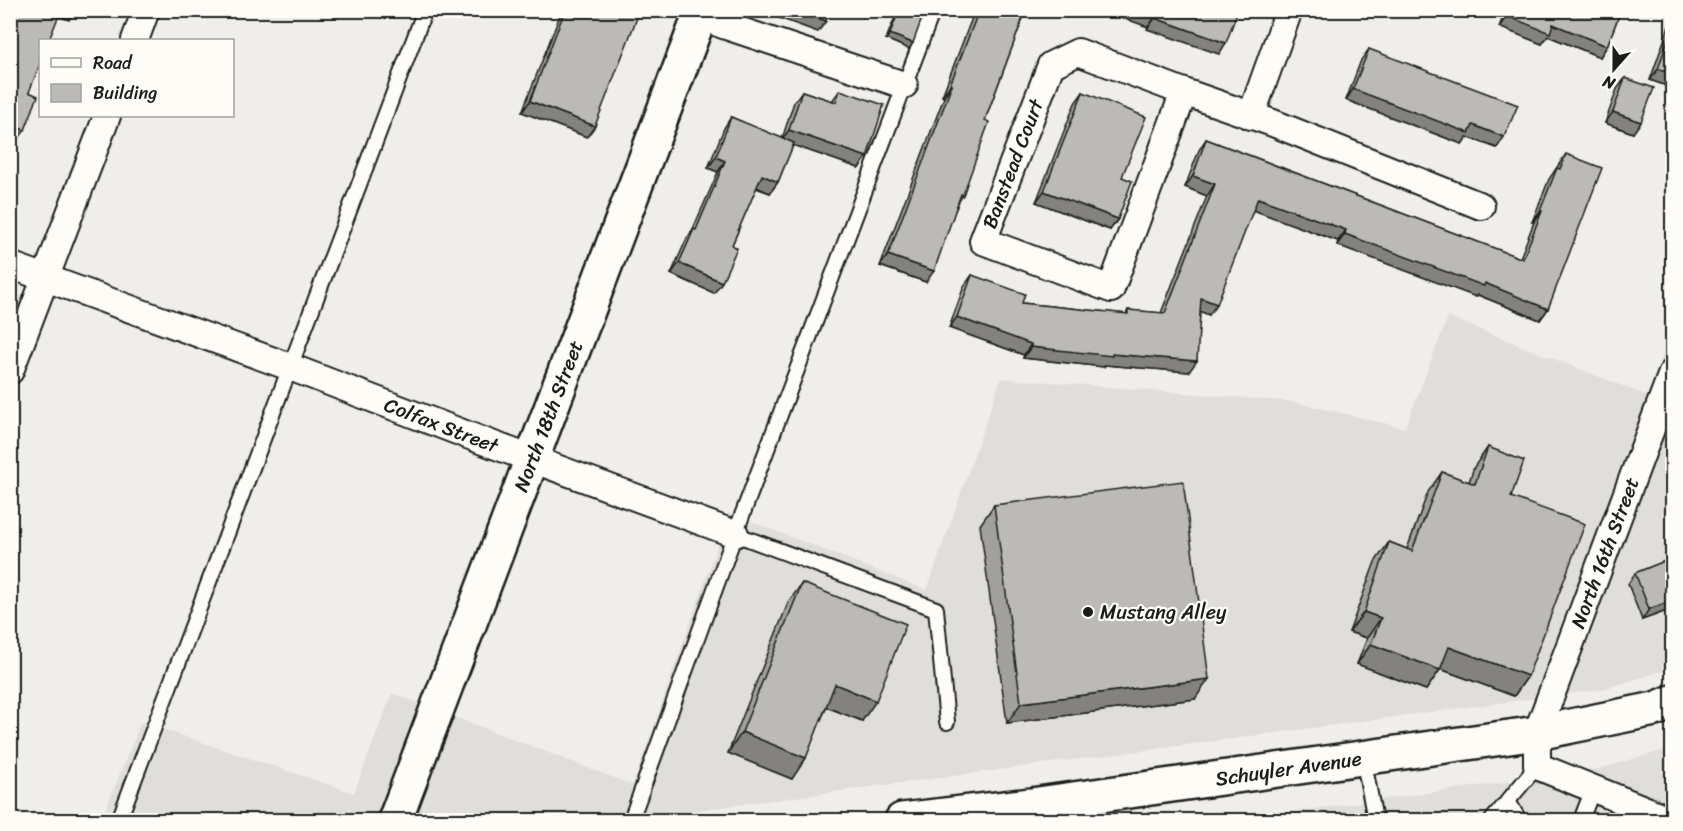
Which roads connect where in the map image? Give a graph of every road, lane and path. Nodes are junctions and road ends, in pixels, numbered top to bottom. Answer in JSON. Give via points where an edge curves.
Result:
{"nodes":[{"id":1,"x":146,"y":10,"type":"edge"},
{"id":2,"x":425,"y":10,"type":"edge"},
{"id":3,"x":933,"y":10,"type":"edge"},
{"id":4,"x":1289,"y":10,"type":"edge"},
{"id":5,"x":701,"y":13,"type":"edge"},
{"id":6,"x":135,"y":39,"type":"edge"},
{"id":7,"x":904,"y":85,"type":"junction"},
{"id":8,"x":1184,"y":92,"type":"junction"},
{"id":9,"x":1251,"y":116,"type":"junction"},
{"id":10,"x":107,"y":117,"type":"edge"},
{"id":11,"x":1482,"y":206,"type":"dead end"},
{"id":12,"x":10,"y":265,"type":"edge"},
{"id":13,"x":46,"y":278,"type":"junction"},
{"id":14,"x":290,"y":367,"type":"junction"},
{"id":15,"x":10,"y":371,"type":"edge"},
{"id":16,"x":1672,"y":373,"type":"edge"},
{"id":17,"x":531,"y":459,"type":"junction"},
{"id":18,"x":735,"y":534,"type":"junction"},
{"id":19,"x":1672,"y":702,"type":"edge"},
{"id":20,"x":947,"y":722,"type":"dead end"},
{"id":21,"x":1537,"y":733,"type":"junction"},
{"id":22,"x":1363,"y":757,"type":"junction"},
{"id":23,"x":1537,"y":766,"type":"junction"},
{"id":24,"x":1593,"y":789,"type":"junction"},
{"id":25,"x":1508,"y":801,"type":"junction"},
{"id":26,"x":118,"y":820,"type":"edge"},
{"id":27,"x":395,"y":820,"type":"edge"},
{"id":28,"x":631,"y":820,"type":"edge"},
{"id":29,"x":903,"y":820,"type":"edge"},
{"id":30,"x":1376,"y":820,"type":"edge"},
{"id":31,"x":1492,"y":820,"type":"edge"},
{"id":32,"x":1519,"y":820,"type":"edge"},
{"id":33,"x":1581,"y":820,"type":"edge"},
{"id":34,"x":1671,"y":820,"type":"edge"}],
"edges":[{"from":1,"to":6,"type":"street"},
{"from":2,"to":14,"type":"lane"},
{"from":3,"to":7,"type":"lane"},
{"from":4,"to":9,"type":"street"},
{"from":5,"to":7,"type":"street","via":[[726,26]]},
{"from":5,"to":17,"type":"street","name":"North 18th Street"},
{"from":7,"to":18,"type":"lane"},
{"from":8,"to":8,"type":"street","name":"Banstead Court","via":[[1078,52],[1051,65],[983,241],[1111,289]]},
{"from":8,"to":9,"type":"street","name":"Banstead Court"},
{"from":9,"to":11,"type":"street","name":"Banstead Court"},
{"from":10,"to":13,"type":"street"},
{"from":12,"to":13,"type":"street","name":"Colfax Street"},
{"from":13,"to":14,"type":"street","name":"Colfax Street"},
{"from":13,"to":15,"type":"street"},
{"from":14,"to":17,"type":"street","name":"Colfax Street"},
{"from":14,"to":26,"type":"lane"},
{"from":16,"to":21,"type":"street","name":"North 16th Street"},
{"from":17,"to":18,"type":"street","name":"Colfax Street"},
{"from":17,"to":27,"type":"street","name":"North 18th Street"},
{"from":18,"to":20,"type":"lane","name":"Colfax Street","via":[[936,609]]},
{"from":18,"to":28,"type":"lane"},
{"from":19,"to":21,"type":"street","name":"Schuyler Avenue","via":[[1655,709]]},
{"from":21,"to":22,"type":"street","name":"Schuyler Avenue"},
{"from":21,"to":23,"type":"street"},
{"from":22,"to":29,"type":"street","name":"Schuyler Avenue"},
{"from":22,"to":30,"type":"lane"},
{"from":23,"to":24,"type":"street"},
{"from":23,"to":25,"type":"lane"},
{"from":24,"to":33,"type":"lane"},
{"from":24,"to":34,"type":"street"},
{"from":25,"to":31,"type":"lane"},
{"from":25,"to":32,"type":"lane"}]}
